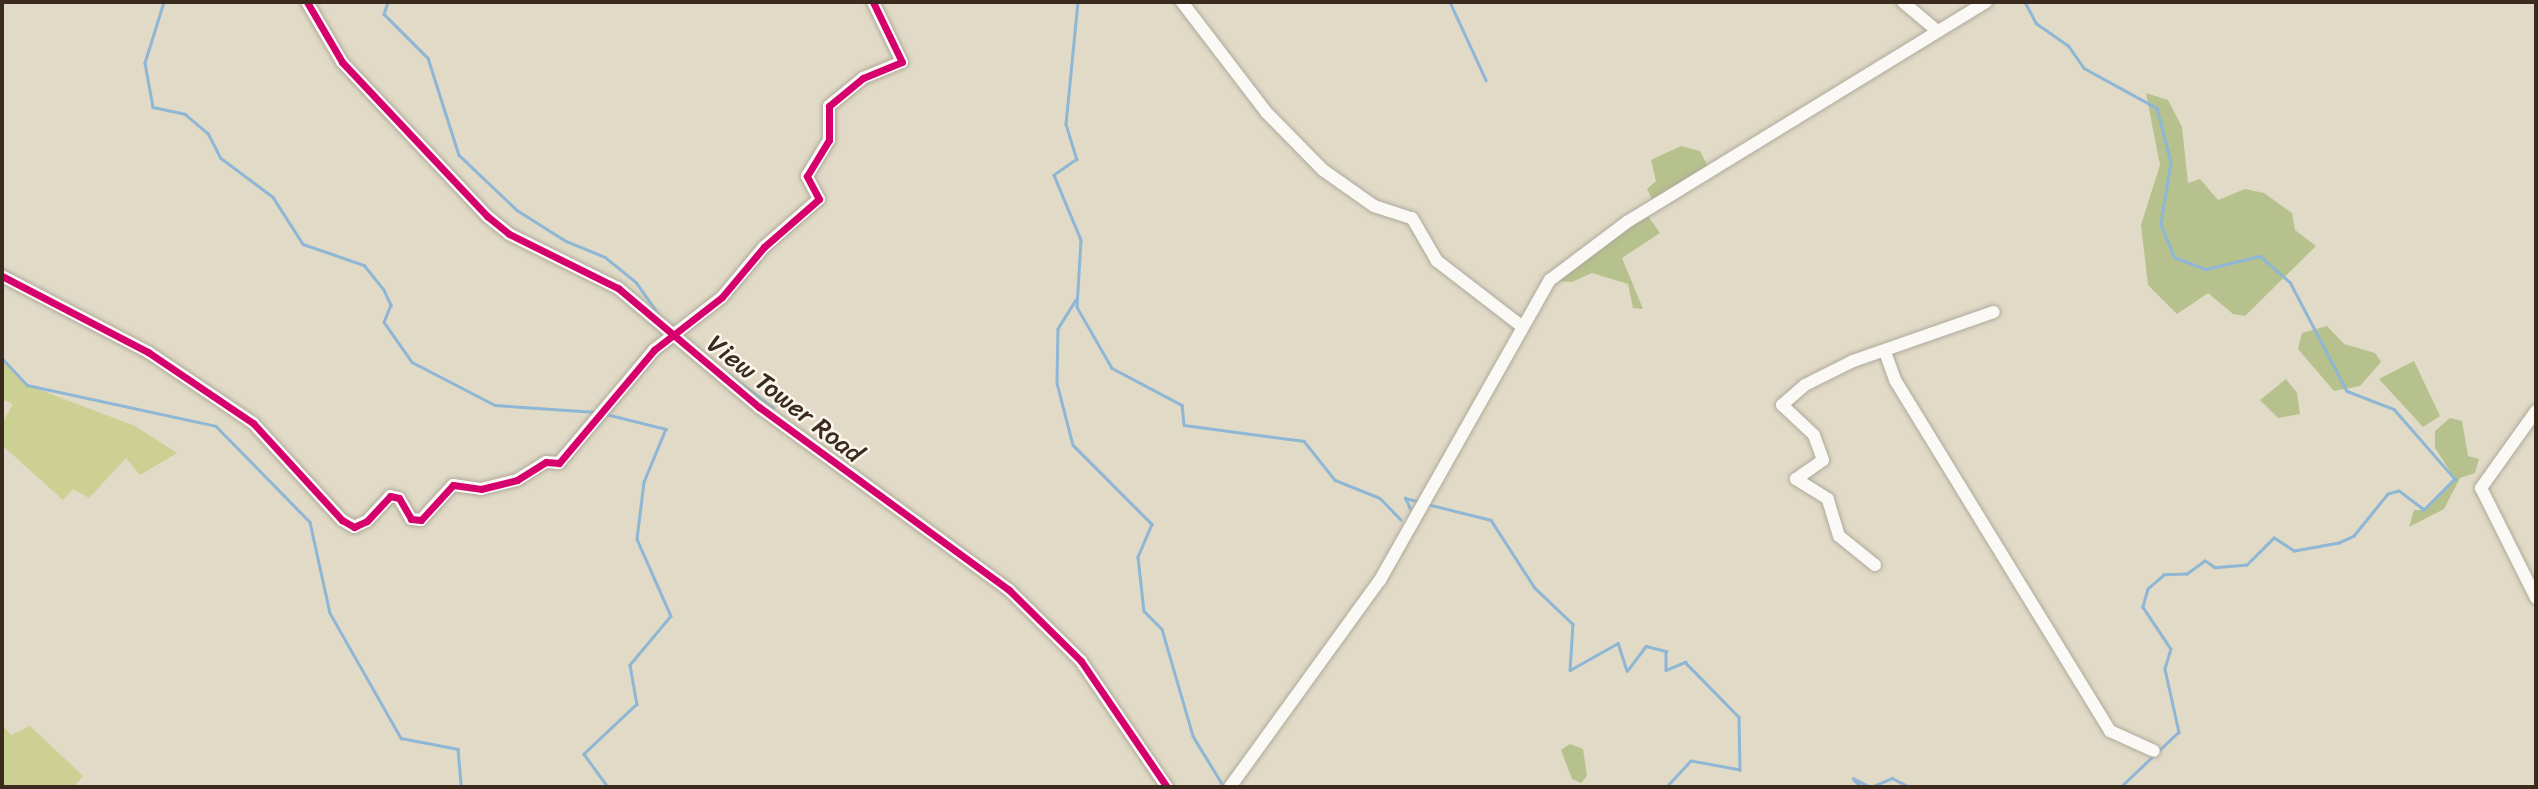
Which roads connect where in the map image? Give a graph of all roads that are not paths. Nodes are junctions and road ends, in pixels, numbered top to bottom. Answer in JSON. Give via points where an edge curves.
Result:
{"nodes":[{"id":1,"x":307,"y":2,"type":"edge"},
{"id":2,"x":873,"y":2,"type":"edge"},
{"id":3,"x":1182,"y":2,"type":"edge"},
{"id":4,"x":1903,"y":2,"type":"edge"},
{"id":5,"x":1986,"y":2,"type":"edge"},
{"id":6,"x":1935,"y":29,"type":"junction"},
{"id":7,"x":2,"y":276,"type":"edge"},
{"id":8,"x":1994,"y":312,"type":"dead end"},
{"id":9,"x":1520,"y":325,"type":"junction"},
{"id":10,"x":670,"y":335,"type":"junction"},
{"id":11,"x":1885,"y":352,"type":"junction"},
{"id":12,"x":2536,"y":411,"type":"edge"},
{"id":13,"x":1875,"y":565,"type":"dead end"},
{"id":14,"x":2536,"y":598,"type":"edge"},
{"id":15,"x":2154,"y":751,"type":"dead end"},
{"id":16,"x":1231,"y":786,"type":"edge"},
{"id":17,"x":1167,"y":787,"type":"edge"}],
"edges":[{"from":1,"to":10,"type":"street","name":"View Tower Road","via":[[341,62],[487,216],[521,241],[618,288]]},
{"from":2,"to":10,"type":"street","via":[[902,62],[838,94],[825,117],[829,140],[807,176],[819,199],[764,247],[722,297]]},
{"from":3,"to":9,"type":"street","via":[[1266,112],[1323,170],[1374,206],[1412,218],[1437,261]]},
{"from":4,"to":6,"type":"street"},
{"from":5,"to":6,"type":"street"},
{"from":6,"to":9,"type":"street","via":[[1627,222],[1550,279]]},
{"from":7,"to":10,"type":"street","via":[[148,352],[254,422],[323,505],[354,527],[390,496],[399,498],[411,519],[421,520],[453,485],[481,489],[517,480],[546,462],[559,463]]},
{"from":8,"to":11,"type":"street"},
{"from":9,"to":16,"type":"street","via":[[1380,580]]},
{"from":10,"to":17,"type":"street","name":"View Tower Road","via":[[1009,590],[1082,661]]},
{"from":11,"to":13,"type":"street","via":[[1805,385],[1782,405],[1815,435],[1823,460],[1796,478],[1828,499],[1839,536]]},
{"from":11,"to":15,"type":"street","via":[[1901,392],[2110,730]]},
{"from":12,"to":14,"type":"street","via":[[2481,488]]}]}
